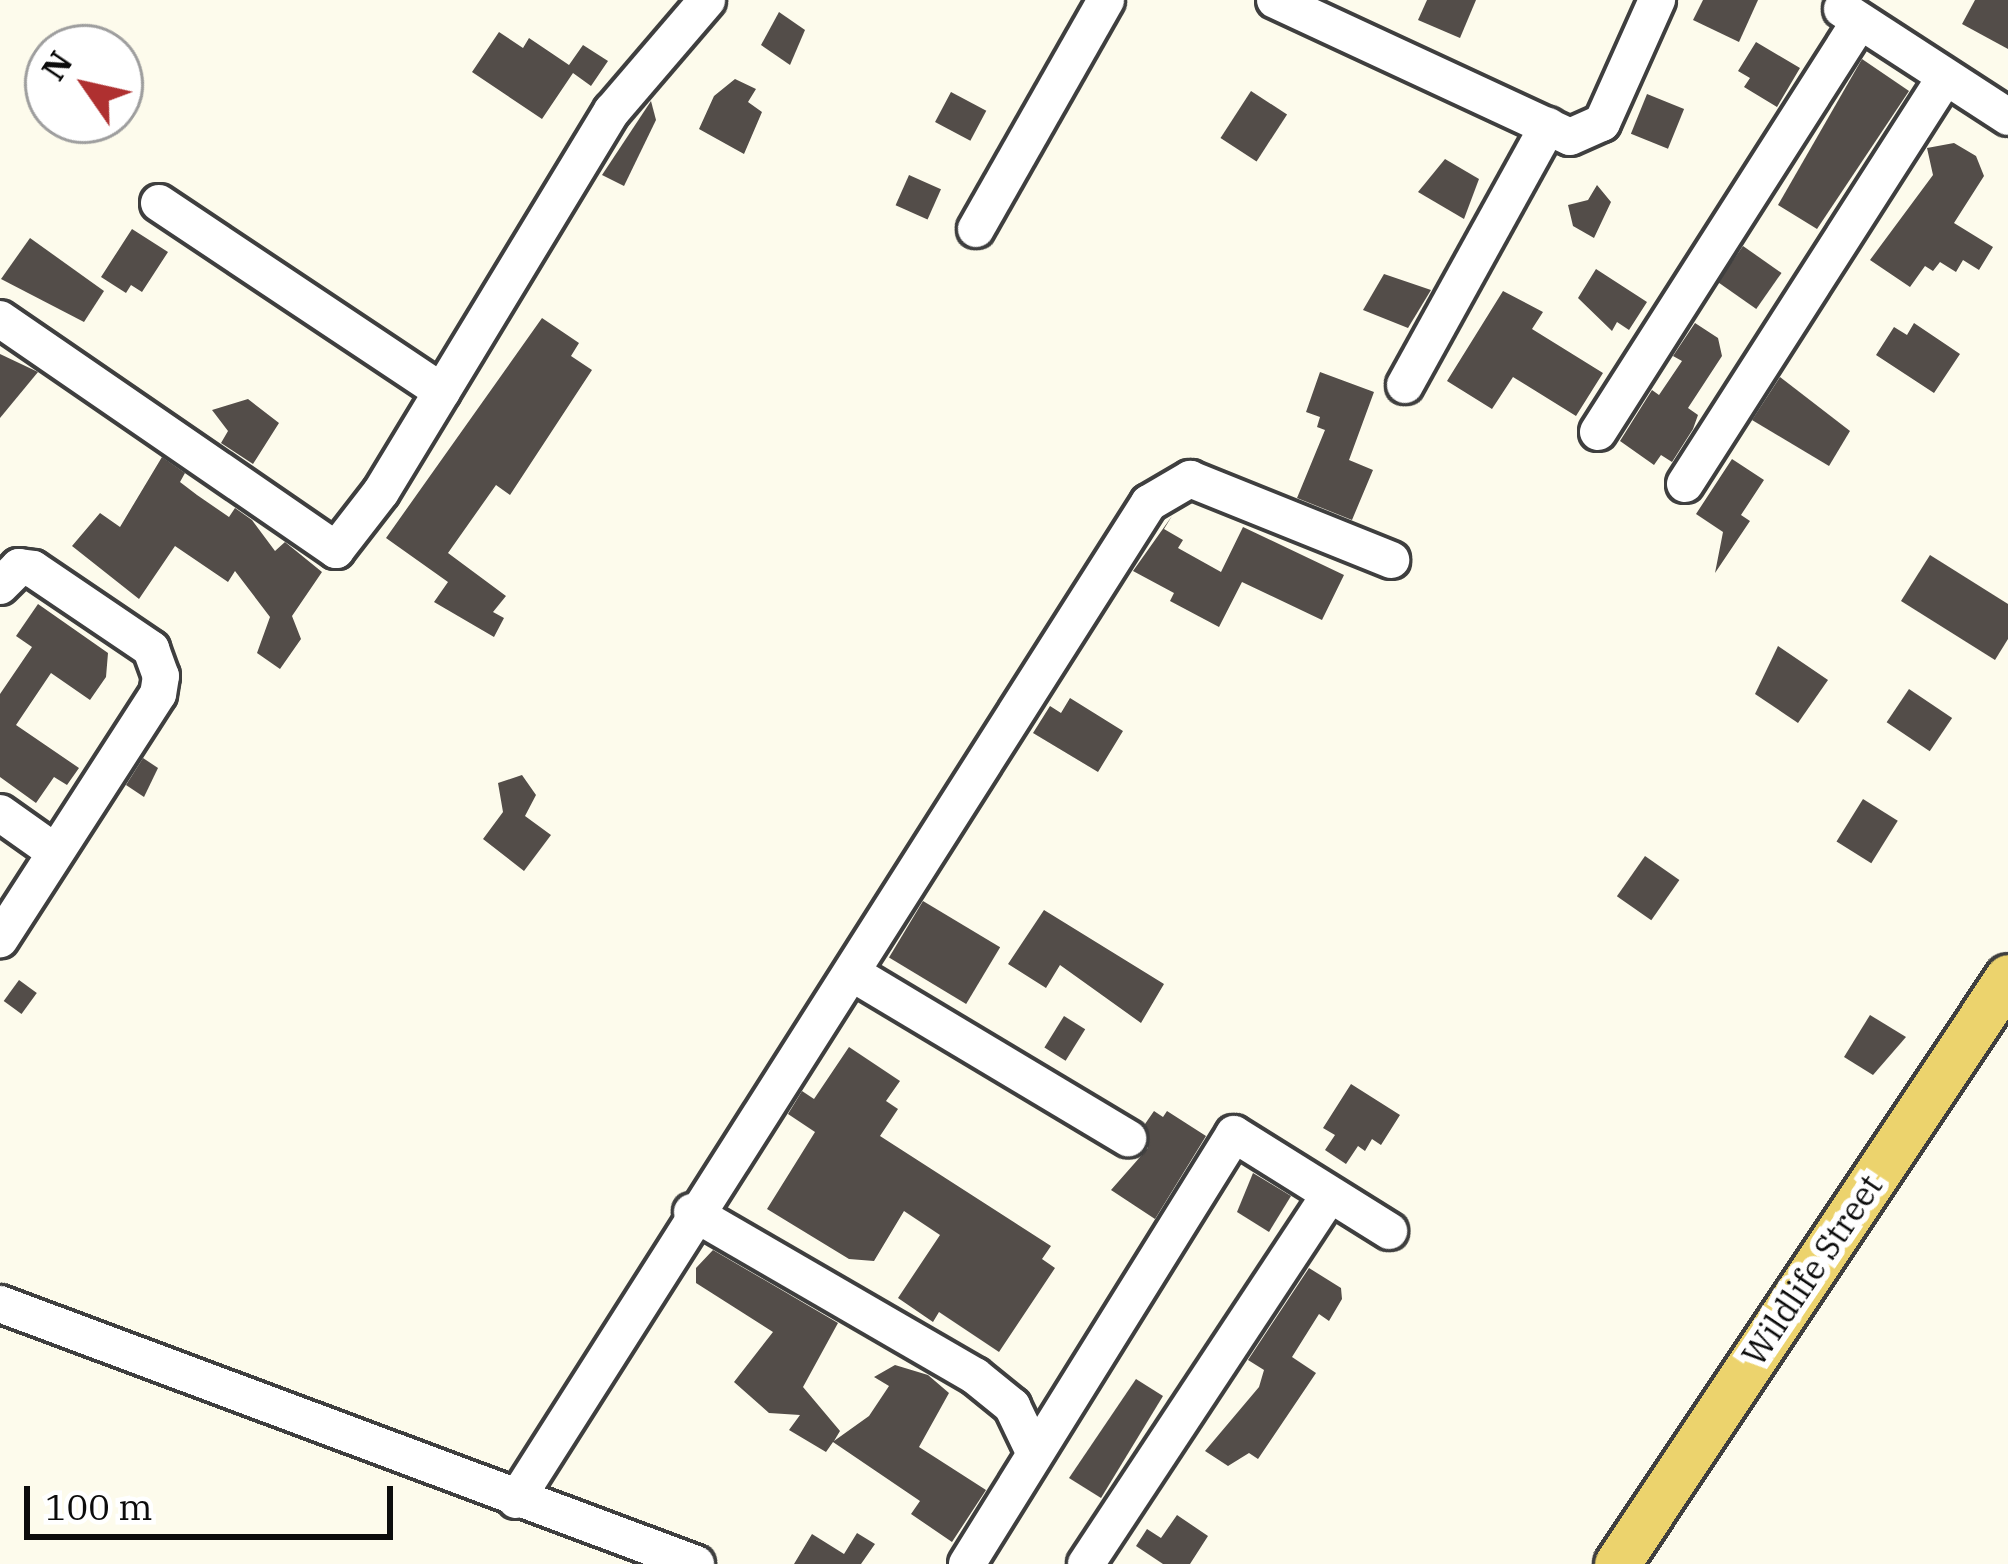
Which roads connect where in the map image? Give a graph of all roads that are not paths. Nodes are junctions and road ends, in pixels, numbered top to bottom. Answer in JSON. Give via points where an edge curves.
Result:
{"nodes":[{"id":1,"x":707,"y":0,"type":"edge"},
{"id":2,"x":1106,"y":0,"type":"edge"},
{"id":3,"x":1275,"y":0,"type":"edge"},
{"id":4,"x":1657,"y":0,"type":"edge"},
{"id":5,"x":1946,"y":76,"type":"junction"},
{"id":6,"x":2008,"y":117,"type":"edge"},
{"id":7,"x":1548,"y":126,"type":"junction"},
{"id":8,"x":159,"y":203,"type":"dead end"},
{"id":9,"x":976,"y":230,"type":"dead end"},
{"id":10,"x":0,"y":319,"type":"edge"},
{"id":11,"x":1405,"y":385,"type":"dead end"},
{"id":12,"x":442,"y":392,"type":"junction"},
{"id":13,"x":1598,"y":432,"type":"dead end"},
{"id":14,"x":1685,"y":484,"type":"dead end"},
{"id":15,"x":1391,"y":560,"type":"dead end"},
{"id":16,"x":0,"y":586,"type":"edge"},
{"id":17,"x":0,"y":813,"type":"edge"},
{"id":18,"x":55,"y":852,"type":"junction"},
{"id":19,"x":0,"y":939,"type":"edge"},
{"id":20,"x":852,"y":973,"type":"junction"},
{"id":21,"x":2008,"y":977,"type":"edge"},
{"id":22,"x":1128,"y":1138,"type":"dead end"},
{"id":23,"x":1328,"y":1196,"type":"junction"},
{"id":24,"x":692,"y":1212,"type":"junction"},
{"id":25,"x":1389,"y":1231,"type":"dead end"},
{"id":26,"x":0,"y":1304,"type":"edge"},
{"id":27,"x":1034,"y":1452,"type":"junction"},
{"id":28,"x":516,"y":1500,"type":"junction"},
{"id":29,"x":696,"y":1564,"type":"edge"},
{"id":30,"x":967,"y":1564,"type":"edge"},
{"id":31,"x":1086,"y":1564,"type":"edge"},
{"id":32,"x":1617,"y":1564,"type":"edge"}],
"edges":[{"from":1,"to":12,"type":"street","via":[[612,112]]},
{"from":2,"to":9,"type":"street"},
{"from":3,"to":7,"type":"street"},
{"from":4,"to":7,"type":"street","via":[[1602,123],[1570,136]]},
{"from":5,"to":6,"type":"street"},
{"from":5,"to":13,"type":"street","via":[[1849,14]]},
{"from":5,"to":14,"type":"street"},
{"from":7,"to":11,"type":"street"},
{"from":8,"to":12,"type":"street"},
{"from":10,"to":12,"type":"street","via":[[336,550],[349,542]]},
{"from":15,"to":20,"type":"street","via":[[1190,479],[1174,482],[1117,541]]},
{"from":16,"to":18,"type":"street","via":[[20,567],[33,569],[158,659],[158,694]]},
{"from":17,"to":18,"type":"street"},
{"from":18,"to":19,"type":"street"},
{"from":20,"to":22,"type":"street"},
{"from":20,"to":24,"type":"street"},
{"from":21,"to":32,"type":"main road","name":"Wildlife Street"},
{"from":23,"to":25,"type":"street"},
{"from":23,"to":27,"type":"street","via":[[1234,1134]]},
{"from":23,"to":31,"type":"street"},
{"from":24,"to":27,"type":"street","via":[[975,1376],[1012,1406]]},
{"from":24,"to":28,"type":"street"},
{"from":26,"to":28,"type":"street"},
{"from":27,"to":30,"type":"street"},
{"from":28,"to":29,"type":"street"}]}
